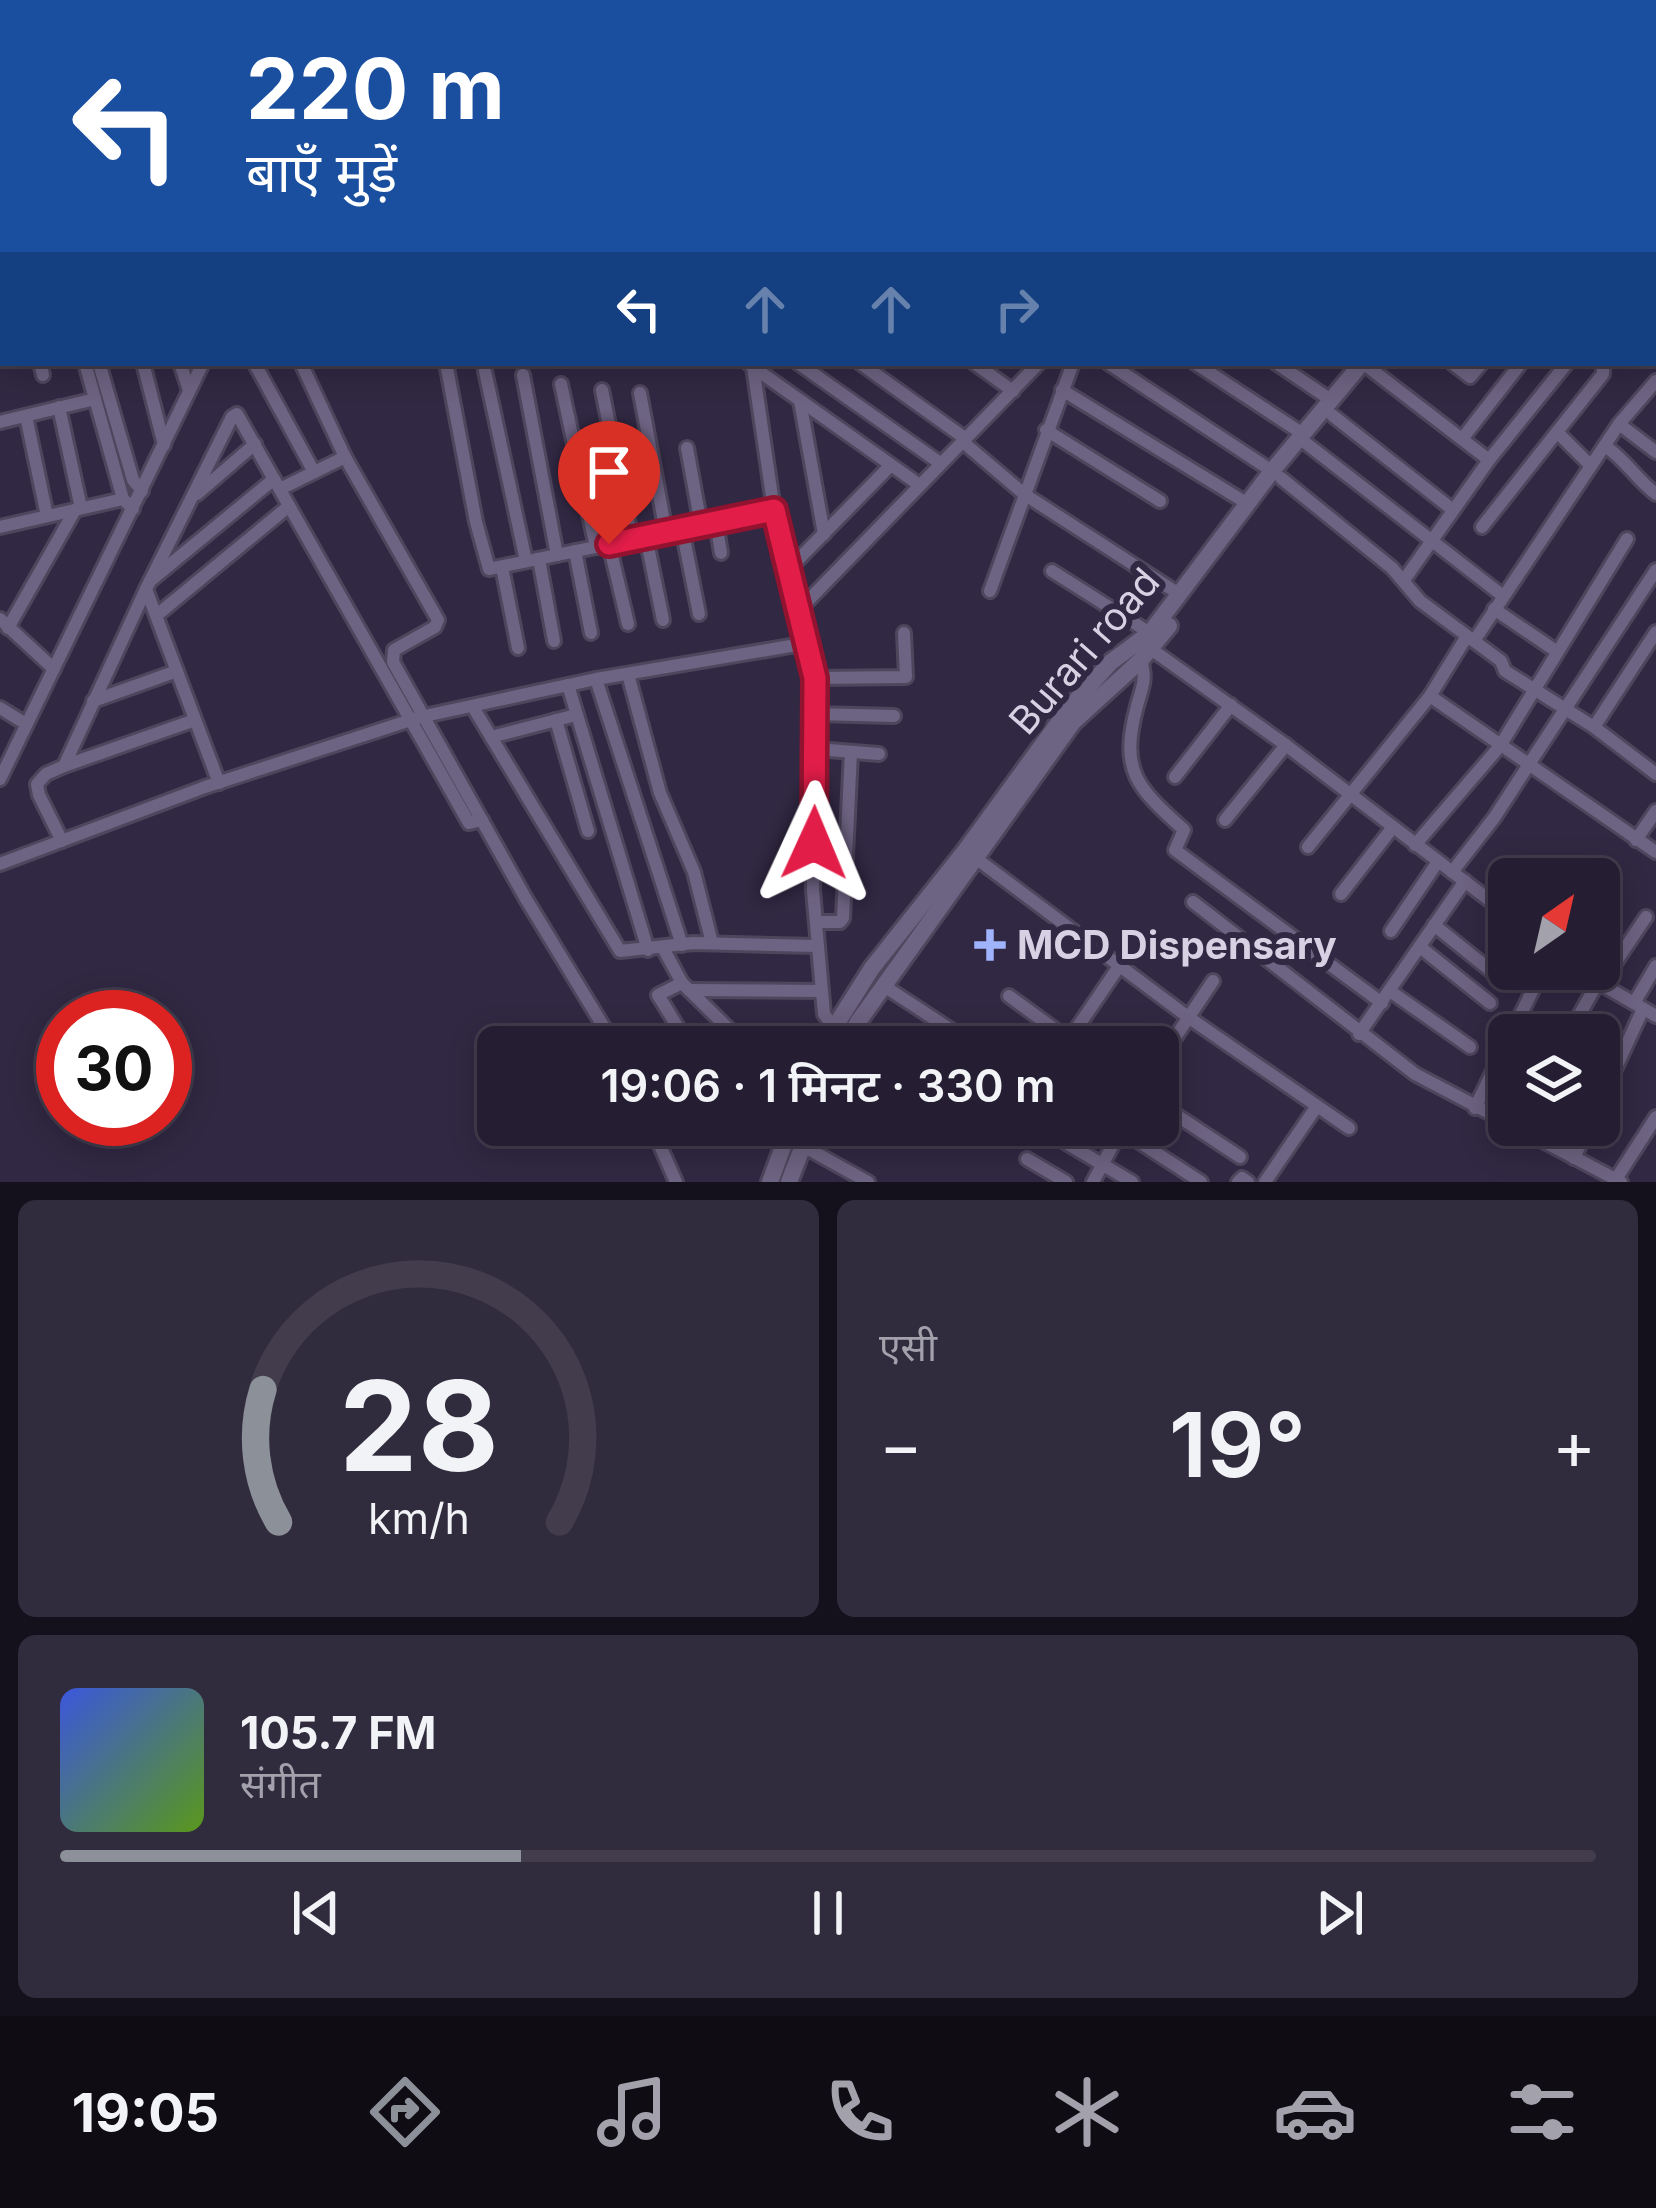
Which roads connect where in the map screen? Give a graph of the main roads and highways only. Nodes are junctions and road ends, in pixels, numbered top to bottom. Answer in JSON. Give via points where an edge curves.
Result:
{"nodes":[{"id":1,"x":1365,"y":366,"type":"edge"},
{"id":2,"x":1277,"y":474,"type":"junction"},
{"id":3,"x":1147,"y":647,"type":"junction"},
{"id":4,"x":932,"y":906,"type":"junction"},
{"id":5,"x":833,"y":1026,"type":"edge"},
{"id":6,"x":858,"y":1026,"type":"edge"},
{"id":7,"x":786,"y":1146,"type":"edge"},
{"id":8,"x":803,"y":1146,"type":"edge"},
{"id":9,"x":778,"y":1181,"type":"edge"}],
"edges":[{"from":1,"to":2,"type":"main road","name":"Burari road"},
{"from":2,"to":3,"type":"main road","name":"Burari road"},
{"from":2,"to":3,"type":"main road","name":"Burari road","via":[[1179,594]]},
{"from":3,"to":4,"type":"main road","name":"Burari road","via":[[1073,722],[977,859]]},
{"from":3,"to":4,"type":"main road","name":"Burari road","via":[[1111,662],[1070,707]]},
{"from":4,"to":5,"type":"main road","name":"Burari road"},
{"from":4,"to":6,"type":"main road","name":"Burari road"},
{"from":7,"to":9,"type":"main road"},
{"from":8,"to":9,"type":"main road"}]}
